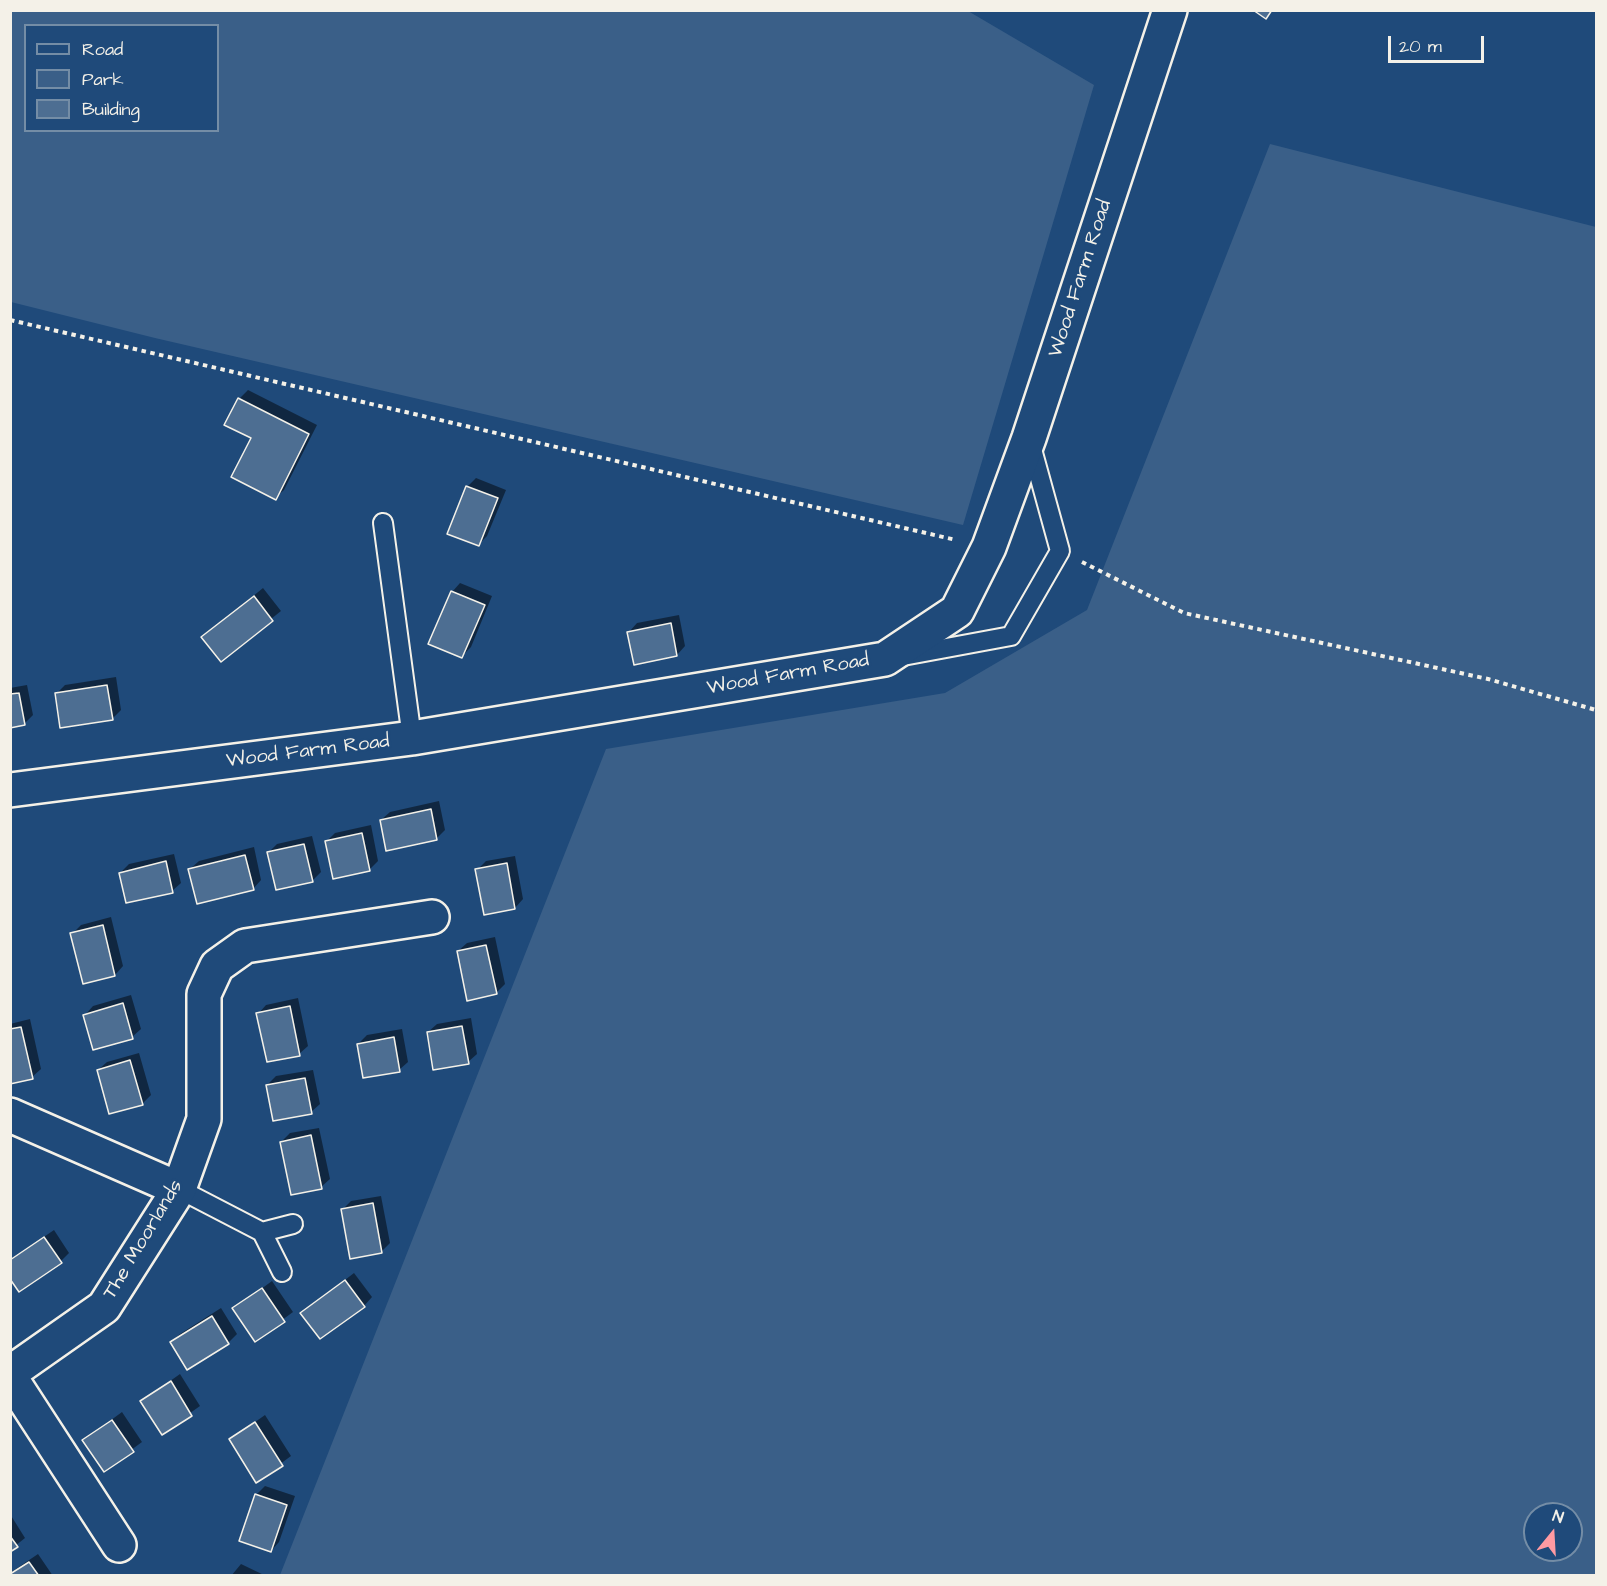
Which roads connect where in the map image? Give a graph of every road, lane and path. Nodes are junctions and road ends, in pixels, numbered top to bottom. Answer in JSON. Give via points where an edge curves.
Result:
{"nodes":[{"id":1,"x":1170,"y":10,"type":"edge"},
{"id":2,"x":10,"y":320,"type":"edge"},
{"id":3,"x":1029,"y":438,"type":"junction"},
{"id":4,"x":382,"y":523,"type":"dead end"},
{"id":5,"x":989,"y":547,"type":"junction"},
{"id":6,"x":1060,"y":551,"type":"junction"},
{"id":7,"x":885,"y":659,"type":"junction"},
{"id":8,"x":1596,"y":710,"type":"edge"},
{"id":9,"x":412,"y":738,"type":"junction"},
{"id":10,"x":10,"y":790,"type":"edge"},
{"id":11,"x":432,"y":917,"type":"dead end"},
{"id":12,"x":10,"y":1115,"type":"edge"},
{"id":13,"x":179,"y":1189,"type":"junction"},
{"id":14,"x":293,"y":1224,"type":"dead end"},
{"id":15,"x":262,"y":1232,"type":"junction"},
{"id":16,"x":282,"y":1272,"type":"dead end"},
{"id":17,"x":10,"y":1375,"type":"edge"},
{"id":18,"x":119,"y":1545,"type":"dead end"}],
"edges":[{"from":1,"to":3,"type":"street","name":"Wood Farm Road"},
{"from":2,"to":5,"type":"path"},
{"from":3,"to":5,"type":"street","name":"Wood Farm Road"},
{"from":3,"to":6,"type":"lane"},
{"from":4,"to":9,"type":"lane"},
{"from":5,"to":7,"type":"street","name":"Wood Farm Road","via":[[957,611]]},
{"from":6,"to":7,"type":"lane","via":[[1011,636]]},
{"from":6,"to":8,"type":"path","via":[[1184,613],[1488,679]]},
{"from":7,"to":9,"type":"street","name":"Wood Farm Road"},
{"from":9,"to":10,"type":"street","name":"Wood Farm Road"},
{"from":11,"to":13,"type":"street","name":"The Moorlands","via":[[245,946],[217,966],[204,994],[204,1119]]},
{"from":12,"to":13,"type":"street"},
{"from":13,"to":15,"type":"lane"},
{"from":13,"to":17,"type":"street","name":"The Moorlands","via":[[104,1307]]},
{"from":14,"to":15,"type":"lane"},
{"from":15,"to":16,"type":"lane"},
{"from":17,"to":18,"type":"street"}]}
